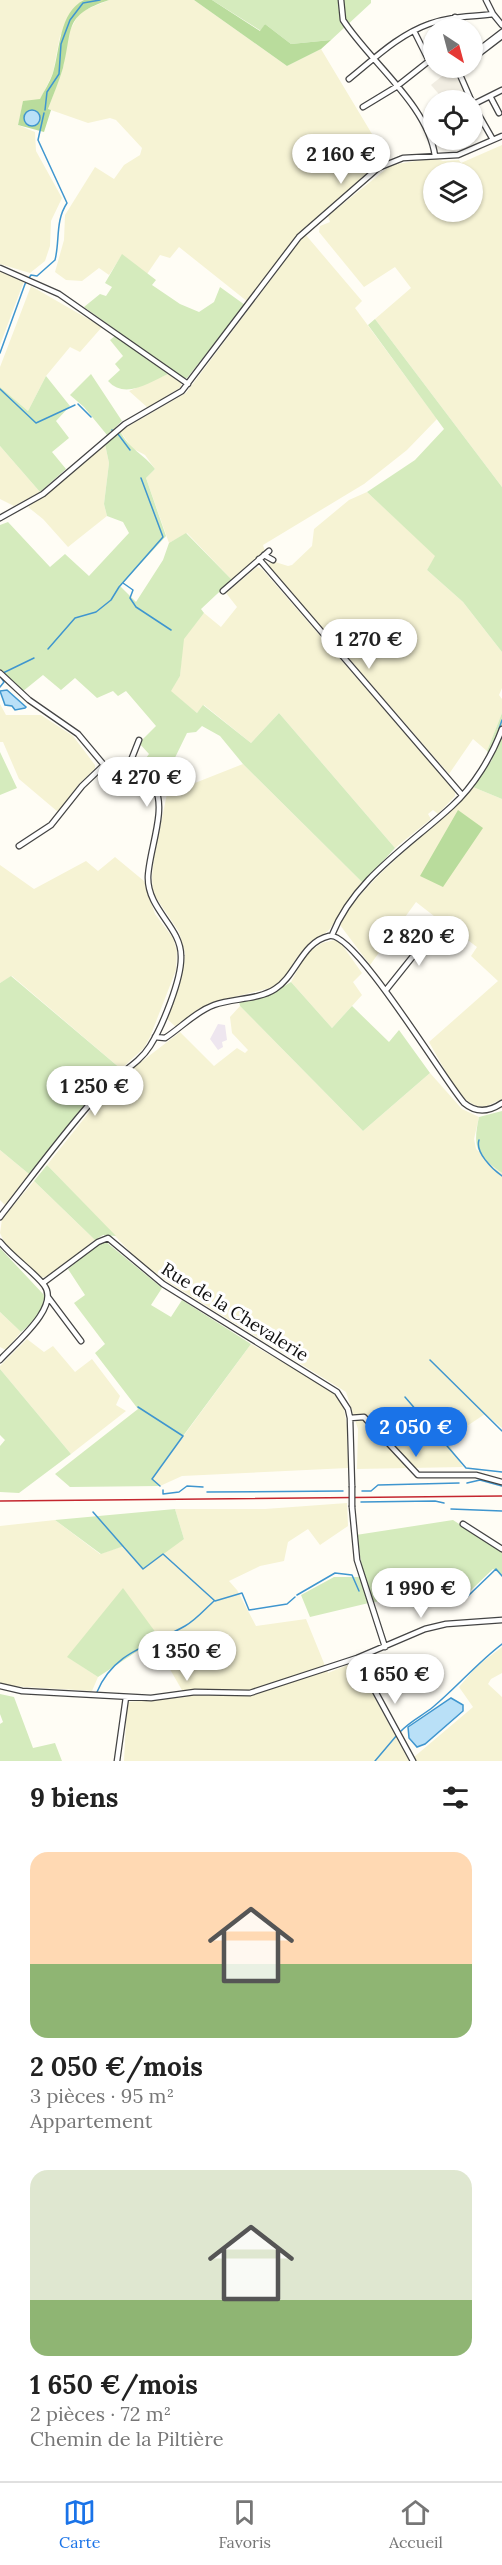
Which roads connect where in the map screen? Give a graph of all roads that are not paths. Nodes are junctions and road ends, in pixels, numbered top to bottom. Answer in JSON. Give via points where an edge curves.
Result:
{"nodes":[{"id":1,"x":341,"y":0,"type":"edge"},
{"id":2,"x":486,"y":0,"type":"edge"},
{"id":3,"x":502,"y":14,"type":"edge"},
{"id":4,"x":494,"y":15,"type":"junction"},
{"id":5,"x":455,"y":17,"type":"joint"},
{"id":6,"x":502,"y":25,"type":"edge"},
{"id":7,"x":414,"y":31,"type":"junction"},
{"id":8,"x":502,"y":34,"type":"edge"},
{"id":9,"x":483,"y":48,"type":"edge"},
{"id":10,"x":423,"y":49,"type":"edge"},
{"id":11,"x":373,"y":59,"type":"junction"},
{"id":12,"x":423,"y":66,"type":"edge"},
{"id":13,"x":349,"y":79,"type":"dead end"},
{"id":14,"x":396,"y":87,"type":"junction"},
{"id":15,"x":502,"y":90,"type":"edge"},
{"id":16,"x":490,"y":96,"type":"junction"},
{"id":17,"x":483,"y":99,"type":"edge"},
{"id":18,"x":363,"y":107,"type":"dead end"},
{"id":19,"x":499,"y":113,"type":"dead end"},
{"id":20,"x":483,"y":122,"type":"edge"},
{"id":21,"x":423,"y":124,"type":"edge"},
{"id":22,"x":502,"y":136,"type":"edge"},
{"id":23,"x":492,"y":138,"type":"junction"},
{"id":24,"x":433,"y":150,"type":"edge"},
{"id":25,"x":435,"y":156,"type":"junction"},
{"id":26,"x":0,"y":268,"type":"edge"},
{"id":27,"x":188,"y":384,"type":"junction"},
{"id":28,"x":0,"y":518,"type":"edge"},
{"id":29,"x":269,"y":551,"type":"dead end"},
{"id":30,"x":261,"y":557,"type":"junction"},
{"id":31,"x":273,"y":560,"type":"dead end"},
{"id":32,"x":223,"y":591,"type":"dead end"},
{"id":33,"x":0,"y":673,"type":"edge"},
{"id":34,"x":502,"y":729,"type":"edge"},
{"id":35,"x":139,"y":740,"type":"dead end"},
{"id":36,"x":104,"y":765,"type":"junction"},
{"id":37,"x":126,"y":773,"type":"junction"},
{"id":38,"x":462,"y":795,"type":"junction"},
{"id":39,"x":19,"y":846,"type":"dead end"},
{"id":40,"x":332,"y":935,"type":"junction"},
{"id":41,"x":459,"y":946,"type":"dead end"},
{"id":42,"x":386,"y":990,"type":"junction"},
{"id":43,"x":155,"y":1037,"type":"junction"},
{"id":44,"x":502,"y":1103,"type":"edge"},
{"id":45,"x":0,"y":1217,"type":"edge"},
{"id":46,"x":0,"y":1242,"type":"edge"},
{"id":47,"x":43,"y":1283,"type":"junction"},
{"id":48,"x":48,"y":1297,"type":"junction"},
{"id":49,"x":81,"y":1341,"type":"dead end"},
{"id":50,"x":0,"y":1360,"type":"edge"},
{"id":51,"x":350,"y":1418,"type":"junction"},
{"id":52,"x":502,"y":1482,"type":"edge"},
{"id":53,"x":463,"y":1524,"type":"dead end"},
{"id":54,"x":502,"y":1549,"type":"edge"},
{"id":55,"x":502,"y":1620,"type":"edge"},
{"id":56,"x":385,"y":1647,"type":"junction"},
{"id":57,"x":357,"y":1658,"type":"junction"},
{"id":58,"x":0,"y":1686,"type":"edge"},
{"id":59,"x":126,"y":1697,"type":"junction"},
{"id":60,"x":117,"y":1761,"type":"edge"},
{"id":61,"x":413,"y":1761,"type":"edge"}],
"edges":[{"from":1,"to":11,"type":"street","via":[[343,20]]},
{"from":2,"to":4,"type":"street"},
{"from":3,"to":4,"type":"street"},
{"from":4,"to":5,"type":"street"},
{"from":4,"to":6,"type":"street"},
{"from":5,"to":7,"type":"street"},
{"from":7,"to":10,"type":"street"},
{"from":7,"to":11,"type":"street"},
{"from":8,"to":9,"type":"street"},
{"from":11,"to":13,"type":"street"},
{"from":11,"to":14,"type":"street"},
{"from":12,"to":14,"type":"street"},
{"from":14,"to":18,"type":"street"},
{"from":14,"to":21,"type":"street"},
{"from":15,"to":16,"type":"street"},
{"from":16,"to":17,"type":"street"},
{"from":16,"to":19,"type":"street"},
{"from":20,"to":23,"type":"street"},
{"from":22,"to":23,"type":"street"},
{"from":23,"to":25,"type":"street","via":[[465,153]]},
{"from":24,"to":25,"type":"street"},
{"from":25,"to":27,"type":"street","via":[[395,160],[378,168],[299,237]]},
{"from":26,"to":27,"type":"street","via":[[58,294]]},
{"from":27,"to":28,"type":"street","via":[[172,398],[124,424],[43,494]]},
{"from":29,"to":30,"type":"street"},
{"from":30,"to":31,"type":"street"},
{"from":30,"to":32,"type":"street"},
{"from":30,"to":38,"type":"street"},
{"from":33,"to":36,"type":"street","via":[[28,700],[78,734]]},
{"from":34,"to":38,"type":"street"},
{"from":35,"to":37,"type":"street"},
{"from":36,"to":37,"type":"street"},
{"from":36,"to":39,"type":"street","via":[[51,825]]},
{"from":37,"to":43,"type":"street","via":[[146,780],[158,793],[159,813],[148,880],[152,901],[181,948],[178,977]]},
{"from":38,"to":40,"type":"street","via":[[358,892]]},
{"from":40,"to":42,"type":"street","via":[[348,944]]},
{"from":40,"to":43,"type":"street","via":[[304,954],[289,978],[270,992],[211,1006],[165,1038]]},
{"from":41,"to":42,"type":"street","via":[[418,950]]},
{"from":42,"to":44,"type":"street","via":[[464,1103],[483,1111]]},
{"from":43,"to":45,"type":"street","via":[[144,1055],[102,1090]]},
{"from":46,"to":47,"type":"street"},
{"from":47,"to":48,"type":"street"},
{"from":47,"to":51,"type":"street","name":"Rue de la Chevalerie","via":[[104,1238],[113,1240],[163,1284],[330,1386],[343,1400]]},
{"from":48,"to":49,"type":"street"},
{"from":48,"to":50,"type":"street","via":[[46,1310]]},
{"from":51,"to":52,"type":"street","via":[[364,1417],[418,1475],[476,1475]]},
{"from":51,"to":56,"type":"street","name":"Rue de la Chevalerie","bridge":true,"via":[[357,1560]]},
{"from":53,"to":54,"type":"street"},
{"from":55,"to":56,"type":"street","via":[[437,1626]]},
{"from":56,"to":57,"type":"street"},
{"from":57,"to":59,"type":"street","via":[[250,1693]]},
{"from":57,"to":61,"type":"street"},
{"from":58,"to":59,"type":"street","via":[[22,1691]]},
{"from":59,"to":60,"type":"street"}]}
